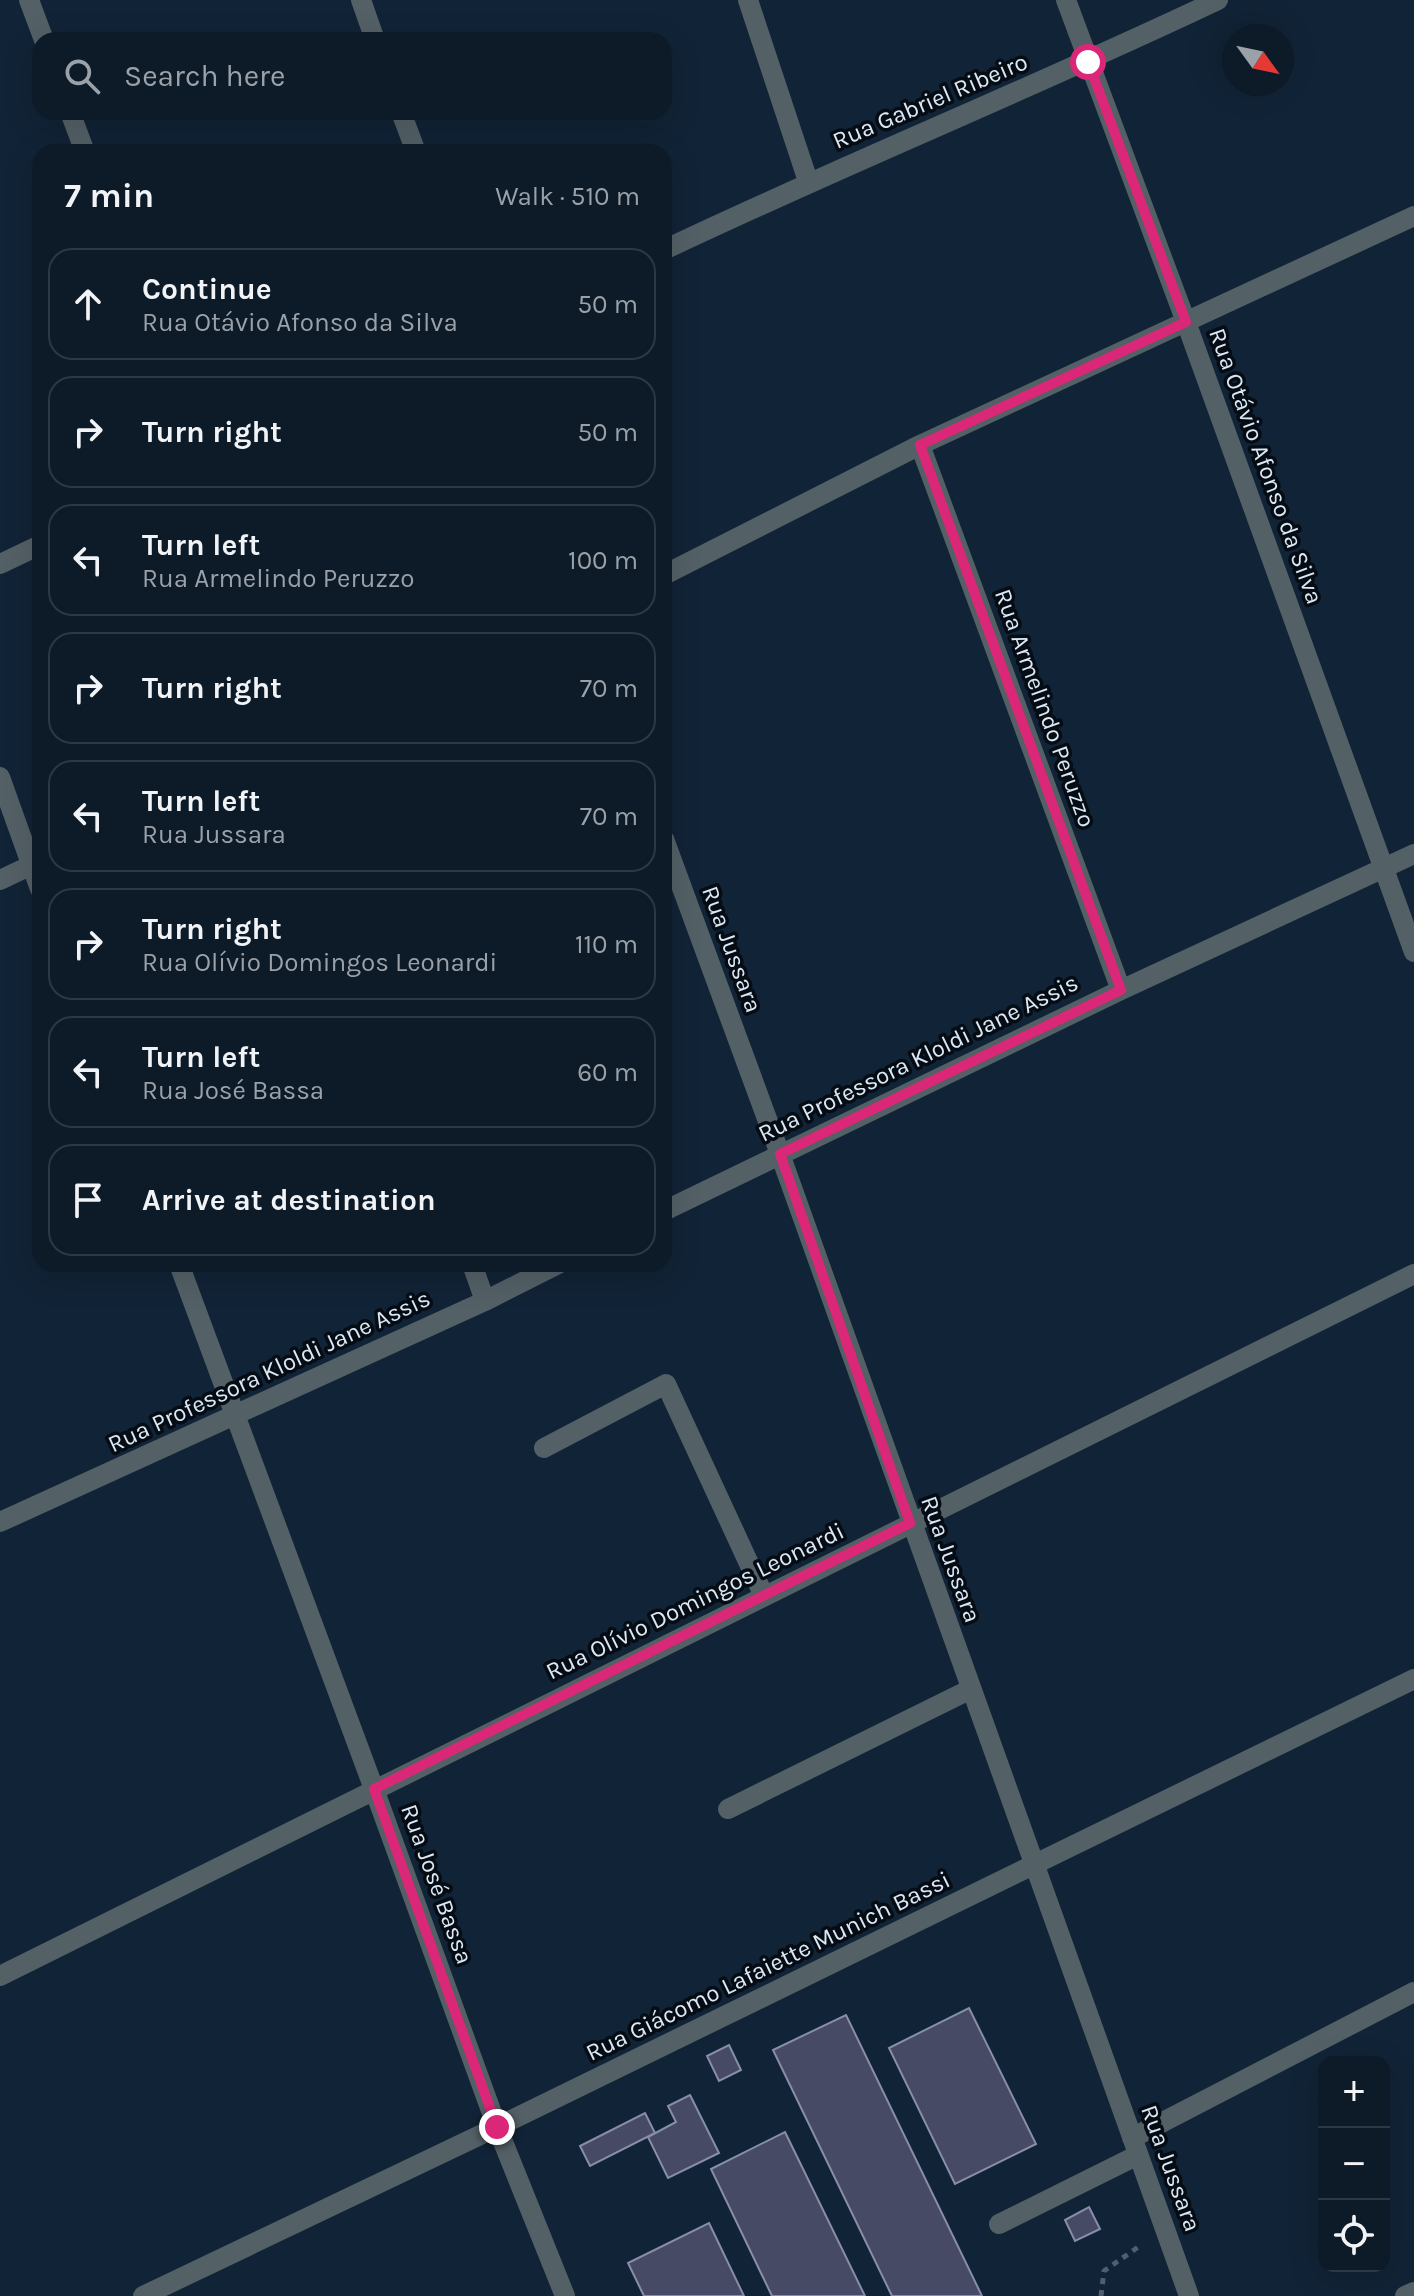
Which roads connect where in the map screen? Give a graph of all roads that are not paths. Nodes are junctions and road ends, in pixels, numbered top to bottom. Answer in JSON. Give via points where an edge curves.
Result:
{"nodes":[{"id":1,"x":29,"y":0,"type":"edge"},
{"id":2,"x":361,"y":0,"type":"edge"},
{"id":3,"x":748,"y":0,"type":"edge"},
{"id":4,"x":1066,"y":0,"type":"edge"},
{"id":5,"x":1218,"y":0,"type":"edge"},
{"id":6,"x":41,"y":32,"type":"edge"},
{"id":7,"x":372,"y":32,"type":"edge"},
{"id":8,"x":1088,"y":62,"type":"junction"},
{"id":9,"x":73,"y":120,"type":"edge"},
{"id":10,"x":404,"y":120,"type":"edge"},
{"id":11,"x":82,"y":144,"type":"edge"},
{"id":12,"x":413,"y":144,"type":"edge"},
{"id":13,"x":808,"y":181,"type":"junction"},
{"id":14,"x":1414,"y":216,"type":"edge"},
{"id":15,"x":672,"y":246,"type":"edge"},
{"id":16,"x":1186,"y":322,"type":"junction"},
{"id":17,"x":920,"y":445,"type":"junction"},
{"id":18,"x":32,"y":549,"type":"edge"},
{"id":19,"x":0,"y":564,"type":"edge"},
{"id":20,"x":672,"y":571,"type":"edge"},
{"id":21,"x":0,"y":777,"type":"edge"},
{"id":22,"x":32,"y":853,"type":"edge"},
{"id":23,"x":1414,"y":854,"type":"edge"},
{"id":24,"x":672,"y":861,"type":"edge"},
{"id":25,"x":32,"y":865,"type":"edge"},
{"id":26,"x":1384,"y":868,"type":"junction"},
{"id":27,"x":0,"y":880,"type":"edge"},
{"id":28,"x":1414,"y":952,"type":"edge"},
{"id":29,"x":1121,"y":990,"type":"junction"},
{"id":30,"x":780,"y":1154,"type":"junction"},
{"id":31,"x":672,"y":1207,"type":"edge"},
{"id":32,"x":182,"y":1272,"type":"edge"},
{"id":33,"x":475,"y":1272,"type":"edge"},
{"id":34,"x":542,"y":1272,"type":"edge"},
{"id":35,"x":1414,"y":1274,"type":"edge"},
{"id":36,"x":485,"y":1301,"type":"junction"},
{"id":37,"x":234,"y":1415,"type":"junction"},
{"id":38,"x":544,"y":1448,"type":"dead end"},
{"id":39,"x":0,"y":1522,"type":"edge"},
{"id":40,"x":910,"y":1523,"type":"junction"},
{"id":41,"x":764,"y":1596,"type":"junction"},
{"id":42,"x":1414,"y":1679,"type":"edge"},
{"id":43,"x":971,"y":1689,"type":"junction"},
{"id":44,"x":374,"y":1789,"type":"junction"},
{"id":45,"x":728,"y":1809,"type":"dead end"},
{"id":46,"x":1034,"y":1866,"type":"junction"},
{"id":47,"x":0,"y":1976,"type":"edge"},
{"id":48,"x":1414,"y":1992,"type":"edge"},
{"id":49,"x":497,"y":2127,"type":"junction"},
{"id":50,"x":1135,"y":2146,"type":"junction"},
{"id":51,"x":999,"y":2224,"type":"dead end"},
{"id":52,"x":1414,"y":2292,"type":"edge"},
{"id":53,"x":143,"y":2296,"type":"edge"},
{"id":54,"x":565,"y":2296,"type":"edge"},
{"id":55,"x":1189,"y":2296,"type":"edge"},
{"id":56,"x":1405,"y":2296,"type":"edge"}],
"edges":[{"from":1,"to":6,"type":"street"},
{"from":2,"to":7,"type":"street"},
{"from":3,"to":13,"type":"street"},
{"from":4,"to":8,"type":"street","name":"Rua Otávio Afonso da Silva"},
{"from":5,"to":8,"type":"street","name":"Rua Gabriel Ribeiro"},
{"from":8,"to":13,"type":"street","name":"Rua Gabriel Ribeiro"},
{"from":8,"to":16,"type":"street","name":"Rua Otávio Afonso da Silva"},
{"from":9,"to":11,"type":"street"},
{"from":10,"to":12,"type":"street"},
{"from":13,"to":15,"type":"street","name":"Rua Gabriel Ribeiro"},
{"from":14,"to":16,"type":"street"},
{"from":16,"to":17,"type":"street"},
{"from":16,"to":26,"type":"street","name":"Rua Otávio Afonso da Silva"},
{"from":17,"to":20,"type":"street"},
{"from":17,"to":29,"type":"street","name":"Rua Armelindo Peruzzo"},
{"from":18,"to":19,"type":"street"},
{"from":21,"to":22,"type":"street"},
{"from":23,"to":26,"type":"street","name":"Rua Professora Kloldi Jane Assis"},
{"from":24,"to":30,"type":"street","name":"Rua Jussara"},
{"from":25,"to":27,"type":"street"},
{"from":26,"to":28,"type":"street","name":"Rua Otávio Afonso da Silva"},
{"from":26,"to":29,"type":"street","name":"Rua Professora Kloldi Jane Assis"},
{"from":29,"to":30,"type":"street","name":"Rua Professora Kloldi Jane Assis"},
{"from":30,"to":31,"type":"street","name":"Rua Professora Kloldi Jane Assis"},
{"from":30,"to":40,"type":"street","name":"Rua Jussara"},
{"from":32,"to":37,"type":"street","name":"Rua José Bassa"},
{"from":33,"to":36,"type":"street"},
{"from":34,"to":36,"type":"street","name":"Rua Professora Kloldi Jane Assis"},
{"from":35,"to":40,"type":"street","name":"Rua Olívio Domingos Leonardi"},
{"from":36,"to":37,"type":"street","name":"Rua Professora Kloldi Jane Assis"},
{"from":37,"to":39,"type":"street","name":"Rua Professora Kloldi Jane Assis"},
{"from":37,"to":44,"type":"street","name":"Rua José Bassa"},
{"from":38,"to":41,"type":"street","via":[[666,1384]]},
{"from":40,"to":41,"type":"street","name":"Rua Olívio Domingos Leonardi"},
{"from":40,"to":43,"type":"street","name":"Rua Jussara"},
{"from":41,"to":44,"type":"street","name":"Rua Olívio Domingos Leonardi"},
{"from":42,"to":46,"type":"street","name":"Rua Giácomo Lafaiette Munich Bassi"},
{"from":43,"to":45,"type":"street"},
{"from":43,"to":46,"type":"street","name":"Rua Jussara"},
{"from":44,"to":47,"type":"street","name":"Rua Olívio Domingos Leonardi"},
{"from":44,"to":49,"type":"street","name":"Rua José Bassa"},
{"from":46,"to":49,"type":"street","name":"Rua Giácomo Lafaiette Munich Bassi"},
{"from":46,"to":50,"type":"street","name":"Rua Jussara"},
{"from":48,"to":50,"type":"street"},
{"from":49,"to":53,"type":"street","name":"Rua Giácomo Lafaiette Munich Bassi"},
{"from":49,"to":54,"type":"street","name":"Rua José Bassa"},
{"from":50,"to":51,"type":"street"},
{"from":50,"to":55,"type":"street","name":"Rua Jussara"},
{"from":52,"to":56,"type":"street"}]}
